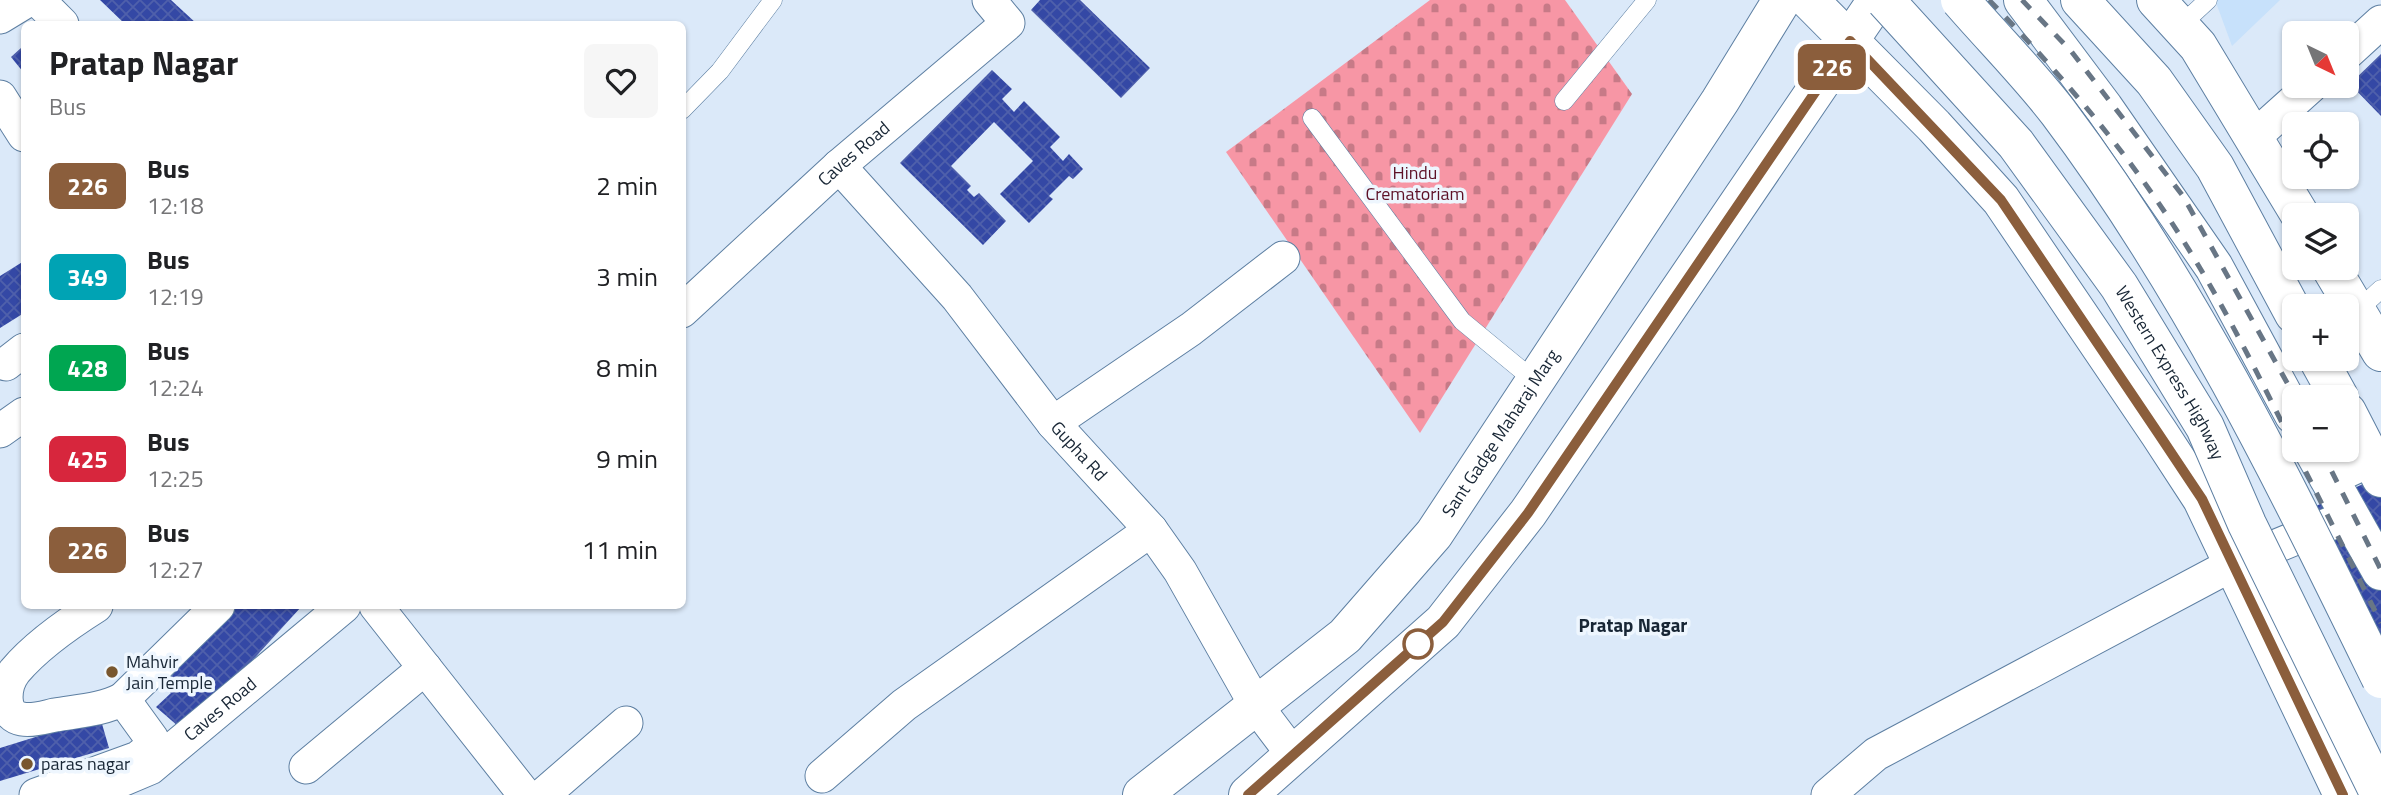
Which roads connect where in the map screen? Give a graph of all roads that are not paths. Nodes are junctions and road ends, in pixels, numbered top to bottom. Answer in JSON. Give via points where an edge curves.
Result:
{"nodes":[{"id":1,"x":28,"y":0,"type":"edge"},
{"id":2,"x":38,"y":0,"type":"edge"},
{"id":3,"x":773,"y":0,"type":"edge"},
{"id":4,"x":989,"y":0,"type":"edge"},
{"id":5,"x":1647,"y":0,"type":"edge"},
{"id":6,"x":1782,"y":0,"type":"edge"},
{"id":7,"x":1808,"y":0,"type":"edge"},
{"id":8,"x":1877,"y":0,"type":"edge"},
{"id":9,"x":1885,"y":0,"type":"edge"},
{"id":10,"x":1960,"y":0,"type":"edge"},
{"id":11,"x":2023,"y":0,"type":"edge"},
{"id":12,"x":2080,"y":0,"type":"edge"},
{"id":13,"x":2208,"y":0,"type":"edge"},
{"id":14,"x":2168,"y":13,"type":"edge"},
{"id":15,"x":0,"y":17,"type":"edge"},
{"id":16,"x":59,"y":21,"type":"edge"},
{"id":17,"x":2381,"y":22,"type":"edge"},
{"id":18,"x":1850,"y":41,"type":"junction"},
{"id":19,"x":2359,"y":42,"type":"edge"},
{"id":20,"x":0,"y":97,"type":"edge"},
{"id":21,"x":2298,"y":98,"type":"edge"},
{"id":22,"x":1564,"y":101,"type":"dead end"},
{"id":23,"x":686,"y":106,"type":"edge"},
{"id":24,"x":1312,"y":118,"type":"dead end"},
{"id":25,"x":21,"y":130,"type":"edge"},
{"id":26,"x":2253,"y":138,"type":"junction"},
{"id":27,"x":839,"y":166,"type":"junction"},
{"id":28,"x":2293,"y":203,"type":"edge"},
{"id":29,"x":1283,"y":258,"type":"dead end"},
{"id":30,"x":2345,"y":280,"type":"edge"},
{"id":31,"x":2283,"y":294,"type":"edge"},
{"id":32,"x":2369,"y":300,"type":"edge"},
{"id":33,"x":686,"y":308,"type":"edge"},
{"id":34,"x":2381,"y":352,"type":"edge"},
{"id":35,"x":1536,"y":382,"type":"junction"},
{"id":36,"x":2282,"y":393,"type":"edge"},
{"id":37,"x":21,"y":416,"type":"edge"},
{"id":38,"x":1053,"y":422,"type":"junction"},
{"id":39,"x":0,"y":431,"type":"edge"},
{"id":40,"x":2359,"y":435,"type":"edge"},
{"id":41,"x":2320,"y":463,"type":"edge"},
{"id":42,"x":2376,"y":467,"type":"edge"},
{"id":43,"x":2349,"y":516,"type":"junction"},
{"id":44,"x":1151,"y":530,"type":"junction"},
{"id":45,"x":2233,"y":564,"type":"junction"},
{"id":46,"x":2381,"y":571,"type":"edge"},
{"id":47,"x":92,"y":609,"type":"edge"},
{"id":48,"x":215,"y":609,"type":"edge"},
{"id":49,"x":340,"y":609,"type":"edge"},
{"id":50,"x":378,"y":609,"type":"edge"},
{"id":51,"x":425,"y":668,"type":"junction"},
{"id":52,"x":2381,"y":679,"type":"edge"},
{"id":53,"x":123,"y":699,"type":"junction"},
{"id":54,"x":1257,"y":708,"type":"junction"},
{"id":55,"x":626,"y":723,"type":"dead end"},
{"id":56,"x":1294,"y":756,"type":"junction"},
{"id":57,"x":306,"y":767,"type":"dead end"},
{"id":58,"x":822,"y":776,"type":"dead end"},
{"id":59,"x":36,"y":795,"type":"edge"},
{"id":60,"x":86,"y":795,"type":"edge"},
{"id":61,"x":525,"y":795,"type":"edge"},
{"id":62,"x":543,"y":795,"type":"edge"},
{"id":63,"x":1142,"y":795,"type":"edge"},
{"id":64,"x":1248,"y":795,"type":"edge"},
{"id":65,"x":1828,"y":795,"type":"edge"},
{"id":66,"x":2343,"y":795,"type":"edge"},
{"id":67,"x":2380,"y":795,"type":"edge"}],
"edges":[{"from":1,"to":15,"type":"street"},
{"from":2,"to":16,"type":"street"},
{"from":3,"to":23,"type":"lane","via":[[720,71]]},
{"from":4,"to":27,"type":"street","name":"Caves Road","via":[[1008,23]]},
{"from":5,"to":22,"type":"lane"},
{"from":6,"to":35,"type":"main road","name":"Sant Gadge Maharaj Marg"},
{"from":7,"to":18,"type":"main road"},
{"from":8,"to":18,"type":"main road"},
{"from":9,"to":67,"type":"main road","name":"Western Express Highway","bridge":true,"via":[[2016,144],[2119,286],[2205,427],[2247,524]]},
{"from":10,"to":52,"type":"main road","bridge":true,"via":[[2057,111],[2164,266],[2281,476]]},
{"from":11,"to":36,"type":"main road","via":[[2214,267]]},
{"from":12,"to":31,"type":"main road","via":[[2154,81],[2216,167]]},
{"from":13,"to":14,"type":"lane"},
{"from":14,"to":26,"type":"main road","via":[[2198,46]]},
{"from":17,"to":19,"type":"street"},
{"from":18,"to":45,"type":"main road","via":[[2001,200],[2202,499]]},
{"from":18,"to":56,"type":"main road","via":[[1511,535],[1443,622]]},
{"from":20,"to":25,"type":"street"},
{"from":21,"to":26,"type":"street"},
{"from":24,"to":35,"type":"lane","via":[[1462,321]]},
{"from":26,"to":28,"type":"main road"},
{"from":27,"to":33,"type":"street","name":"Caves Road"},
{"from":27,"to":38,"type":"street","name":"Gupha Rd","via":[[957,297]]},
{"from":29,"to":38,"type":"street","via":[[1191,329]]},
{"from":30,"to":32,"type":"main road"},
{"from":32,"to":34,"type":"main road"},
{"from":35,"to":54,"type":"main road","name":"Sant Gadge Maharaj Marg","via":[[1434,534],[1345,636]]},
{"from":37,"to":39,"type":"street"},
{"from":38,"to":44,"type":"street","name":"Gupha Rd"},
{"from":40,"to":42,"type":"main road"},
{"from":41,"to":42,"type":"main road"},
{"from":41,"to":43,"type":"main road"},
{"from":43,"to":45,"type":"street"},
{"from":43,"to":46,"type":"main road"},
{"from":44,"to":54,"type":"street","name":"Gupha Rd","via":[[1180,571]]},
{"from":44,"to":58,"type":"street","via":[[904,705]]},
{"from":45,"to":65,"type":"street","via":[[1876,754]]},
{"from":45,"to":66,"type":"main road"},
{"from":47,"to":53,"type":"street","via":[[17,669],[7,685],[5,706],[13,716],[27,720],[110,706]]},
{"from":48,"to":53,"type":"street"},
{"from":49,"to":60,"type":"street","name":"Caves Road","via":[[150,768]]},
{"from":50,"to":51,"type":"street"},
{"from":51,"to":57,"type":"street"},
{"from":51,"to":61,"type":"street"},
{"from":53,"to":59,"type":"street","via":[[153,746],[138,758]]},
{"from":54,"to":56,"type":"street","name":"Gupha Rd"},
{"from":54,"to":63,"type":"main road","name":"Sant Gadge Maharaj Marg"},
{"from":55,"to":62,"type":"street"},
{"from":56,"to":64,"type":"main road"}]}
